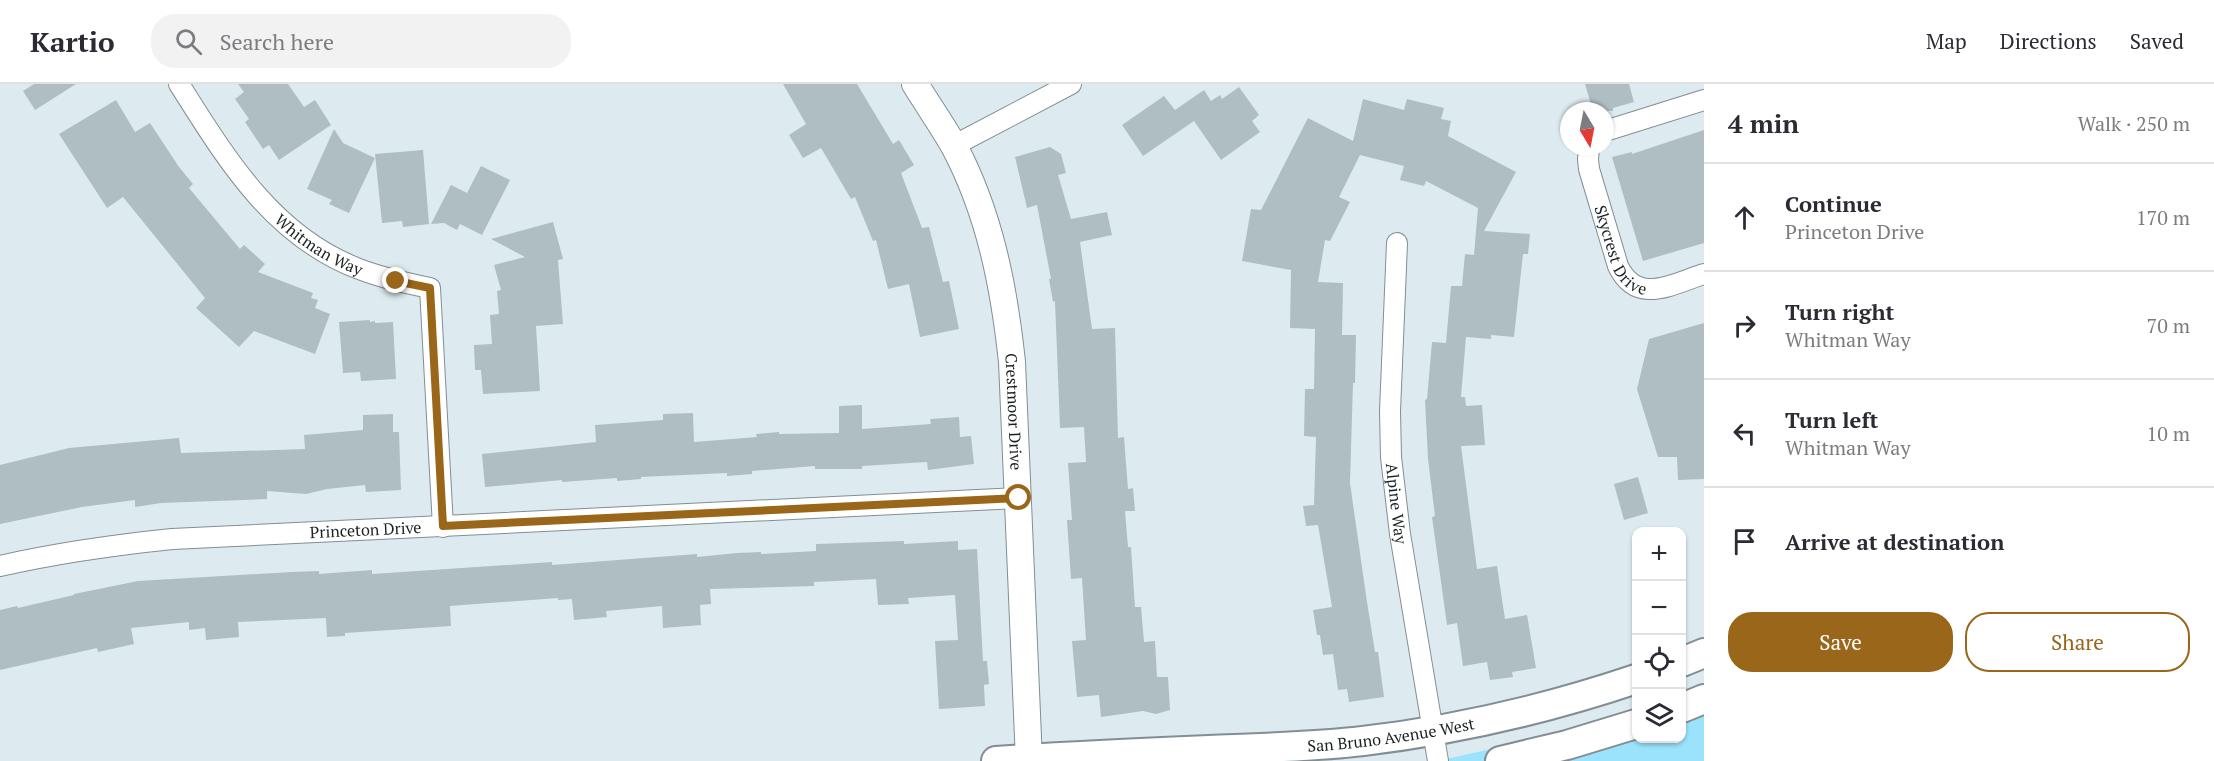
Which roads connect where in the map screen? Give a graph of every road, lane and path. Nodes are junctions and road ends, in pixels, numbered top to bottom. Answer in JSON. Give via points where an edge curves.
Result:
{"nodes":[{"id":1,"x":179,"y":84,"type":"edge"},
{"id":2,"x":915,"y":84,"type":"edge"},
{"id":3,"x":1071,"y":84,"type":"edge"},
{"id":4,"x":1704,"y":100,"type":"edge"},
{"id":5,"x":1614,"y":128,"type":"edge"},
{"id":6,"x":954,"y":146,"type":"junction"},
{"id":7,"x":1588,"y":156,"type":"edge"},
{"id":8,"x":1397,"y":243,"type":"dead end"},
{"id":9,"x":1704,"y":274,"type":"edge"},
{"id":10,"x":1019,"y":498,"type":"junction"},
{"id":11,"x":443,"y":526,"type":"junction"},
{"id":12,"x":0,"y":566,"type":"edge"},
{"id":13,"x":1704,"y":653,"type":"edge"},
{"id":14,"x":1686,"y":660,"type":"edge"},
{"id":15,"x":1632,"y":680,"type":"edge"},
{"id":16,"x":1704,"y":699,"type":"edge"},
{"id":17,"x":1686,"y":706,"type":"edge"},
{"id":18,"x":1632,"y":725,"type":"edge"},
{"id":19,"x":1434,"y":731,"type":"junction"},
{"id":20,"x":1029,"y":760,"type":"edge"},
{"id":21,"x":996,"y":761,"type":"edge"},
{"id":22,"x":1438,"y":761,"type":"edge"},
{"id":23,"x":1500,"y":761,"type":"edge"}],
"edges":[{"from":1,"to":11,"type":"street","name":"Whitman Way","via":[[252,192],[285,225],[323,251],[358,268],[430,288]]},
{"from":2,"to":6,"type":"street","name":"Crestmoor Drive"},
{"from":3,"to":6,"type":"street"},
{"from":4,"to":5,"type":"street"},
{"from":6,"to":10,"type":"street","name":"Crestmoor Drive","via":[[999,267],[1012,363]]},
{"from":7,"to":9,"type":"street","name":"Skycrest Drive","via":[[1618,266],[1627,280],[1649,290]]},
{"from":8,"to":19,"type":"street","name":"Alpine Way","via":[[1391,457],[1400,534]]},
{"from":10,"to":11,"type":"street","name":"Princeton Drive"},
{"from":10,"to":20,"type":"street","name":"Crestmoor Drive"},
{"from":11,"to":12,"type":"street","name":"Princeton Drive","via":[[172,539]]},
{"from":13,"to":14,"type":"main road"},
{"from":15,"to":19,"type":"main road","name":"San Bruno Avenue West","via":[[1542,708]]},
{"from":16,"to":17,"type":"main road"},
{"from":18,"to":23,"type":"main road"},
{"from":19,"to":20,"type":"main road","name":"San Bruno Avenue West","via":[[1309,746]]},
{"from":19,"to":22,"type":"street","name":"Alpine Way"},
{"from":20,"to":21,"type":"main road","name":"San Bruno Avenue West"}]}
